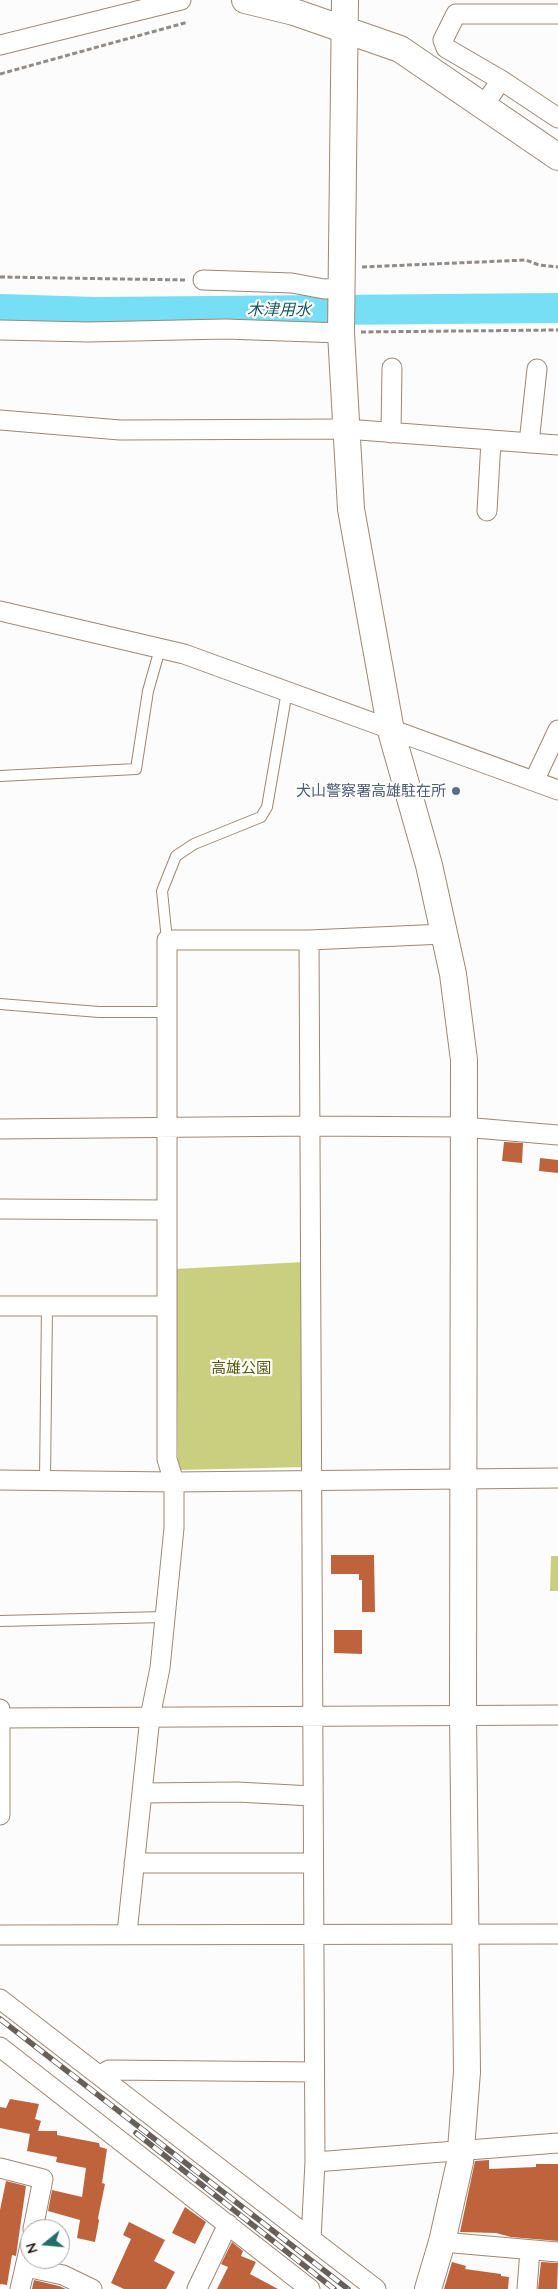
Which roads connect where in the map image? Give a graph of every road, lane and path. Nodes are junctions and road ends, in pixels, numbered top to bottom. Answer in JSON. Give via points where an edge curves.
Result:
{"nodes":[{"id":1,"x":181,"y":0,"type":"edge"},
{"id":2,"x":245,"y":0,"type":"edge"},
{"id":3,"x":345,"y":0,"type":"edge"},
{"id":4,"x":558,"y":14,"type":"edge"},
{"id":5,"x":188,"y":22,"type":"dead end"},
{"id":6,"x":344,"y":30,"type":"junction"},
{"id":7,"x":0,"y":45,"type":"edge"},
{"id":8,"x":0,"y":74,"type":"edge"},
{"id":9,"x":501,"y":80,"type":"junction"},
{"id":10,"x":484,"y":105,"type":"junction"},
{"id":11,"x":558,"y":118,"type":"edge"},
{"id":12,"x":558,"y":157,"type":"edge"},
{"id":13,"x":558,"y":266,"type":"edge"},
{"id":14,"x":0,"y":277,"type":"edge"},
{"id":15,"x":203,"y":280,"type":"joint"},
{"id":16,"x":341,"y":284,"type":"junction"},
{"id":17,"x":341,"y":327,"type":"junction"},
{"id":18,"x":0,"y":330,"type":"edge"},
{"id":19,"x":558,"y":330,"type":"edge"},
{"id":20,"x":392,"y":368,"type":"dead end"},
{"id":21,"x":537,"y":370,"type":"dead end"},
{"id":22,"x":0,"y":420,"type":"edge"},
{"id":23,"x":346,"y":429,"type":"junction"},
{"id":24,"x":391,"y":433,"type":"junction"},
{"id":25,"x":491,"y":441,"type":"junction"},
{"id":26,"x":529,"y":443,"type":"junction"},
{"id":27,"x":558,"y":445,"type":"edge"},
{"id":28,"x":487,"y":512,"type":"dead end"},
{"id":29,"x":0,"y":611,"type":"edge"},
{"id":30,"x":160,"y":648,"type":"junction"},
{"id":31,"x":288,"y":691,"type":"junction"},
{"id":32,"x":558,"y":730,"type":"edge"},
{"id":33,"x":391,"y":731,"type":"junction"},
{"id":34,"x":0,"y":776,"type":"edge"},
{"id":35,"x":534,"y":781,"type":"junction"},
{"id":36,"x":558,"y":790,"type":"edge"},
{"id":37,"x":444,"y":934,"type":"junction"},
{"id":38,"x":167,"y":940,"type":"junction"},
{"id":39,"x":309,"y":940,"type":"junction"},
{"id":40,"x":0,"y":1004,"type":"edge"},
{"id":41,"x":166,"y":1012,"type":"junction"},
{"id":42,"x":166,"y":1126,"type":"junction"},
{"id":43,"x":310,"y":1126,"type":"junction"},
{"id":44,"x":463,"y":1127,"type":"junction"},
{"id":45,"x":0,"y":1129,"type":"edge"},
{"id":46,"x":558,"y":1135,"type":"edge"},
{"id":47,"x":0,"y":1209,"type":"edge"},
{"id":48,"x":166,"y":1210,"type":"junction"},
{"id":49,"x":0,"y":1306,"type":"edge"},
{"id":50,"x":47,"y":1306,"type":"junction"},
{"id":51,"x":166,"y":1306,"type":"junction"},
{"id":52,"x":465,"y":1478,"type":"junction"},
{"id":53,"x":558,"y":1478,"type":"edge"},
{"id":54,"x":0,"y":1480,"type":"edge"},
{"id":55,"x":45,"y":1480,"type":"junction"},
{"id":56,"x":312,"y":1480,"type":"junction"},
{"id":57,"x":174,"y":1482,"type":"junction"},
{"id":58,"x":164,"y":1617,"type":"junction"},
{"id":59,"x":0,"y":1622,"type":"edge"},
{"id":60,"x":464,"y":1714,"type":"junction"},
{"id":61,"x":0,"y":1715,"type":"edge"},
{"id":62,"x":558,"y":1715,"type":"edge"},
{"id":63,"x":313,"y":1716,"type":"junction"},
{"id":64,"x":150,"y":1717,"type":"junction"},
{"id":65,"x":142,"y":1793,"type":"junction"},
{"id":66,"x":312,"y":1796,"type":"junction"},
{"id":67,"x":0,"y":1814,"type":"edge"},
{"id":68,"x":134,"y":1863,"type":"junction"},
{"id":69,"x":312,"y":1863,"type":"junction"},
{"id":70,"x":127,"y":1933,"type":"junction"},
{"id":71,"x":313,"y":1933,"type":"junction"},
{"id":72,"x":558,"y":1934,"type":"edge"},
{"id":73,"x":0,"y":1935,"type":"edge"},
{"id":74,"x":466,"y":1935,"type":"junction"},
{"id":75,"x":0,"y":1998,"type":"edge"},
{"id":76,"x":0,"y":2047,"type":"edge"},
{"id":77,"x":314,"y":2072,"type":"junction"},
{"id":78,"x":100,"y":2075,"type":"junction"},
{"id":79,"x":558,"y":2142,"type":"edge"},
{"id":80,"x":461,"y":2150,"type":"junction"},
{"id":81,"x":315,"y":2162,"type":"junction"},
{"id":82,"x":0,"y":2168,"type":"edge"},
{"id":83,"x":35,"y":2219,"type":"edge"},
{"id":84,"x":228,"y":2224,"type":"junction"},
{"id":85,"x":311,"y":2240,"type":"junction"},
{"id":86,"x":442,"y":2242,"type":"junction"},
{"id":87,"x":530,"y":2250,"type":"junction"},
{"id":88,"x":558,"y":2252,"type":"edge"},
{"id":89,"x":26,"y":2269,"type":"edge"},
{"id":90,"x":31,"y":2269,"type":"edge"},
{"id":91,"x":20,"y":2289,"type":"edge"},
{"id":92,"x":92,"y":2289,"type":"edge"},
{"id":93,"x":197,"y":2289,"type":"edge"},
{"id":94,"x":310,"y":2289,"type":"edge"},
{"id":95,"x":376,"y":2289,"type":"edge"},
{"id":96,"x":428,"y":2289,"type":"edge"},
{"id":97,"x":527,"y":2289,"type":"edge"}],
"edges":[{"from":1,"to":7,"type":"street"},
{"from":2,"to":6,"type":"street","via":[[294,12]]},
{"from":3,"to":6,"type":"street"},
{"from":4,"to":9,"type":"street","via":[[456,14],[444,40],[446,48]]},
{"from":5,"to":8,"type":"path"},
{"from":6,"to":10,"type":"street","via":[[400,49]]},
{"from":6,"to":16,"type":"street"},
{"from":9,"to":10,"type":"street"},
{"from":9,"to":11,"type":"street"},
{"from":10,"to":12,"type":"street"},
{"from":13,"to":16,"type":"path","via":[[539,265],[526,260]]},
{"from":14,"to":15,"type":"path"},
{"from":15,"to":16,"type":"street","via":[[292,283],[324,289]]},
{"from":16,"to":17,"type":"street"},
{"from":17,"to":18,"type":"street","via":[[89,332]]},
{"from":17,"to":19,"type":"path"},
{"from":17,"to":23,"type":"street"},
{"from":20,"to":24,"type":"street"},
{"from":21,"to":26,"type":"street"},
{"from":22,"to":23,"type":"street","via":[[120,430]]},
{"from":23,"to":24,"type":"street"},
{"from":23,"to":33,"type":"street","via":[[350,509]]},
{"from":24,"to":25,"type":"street"},
{"from":25,"to":26,"type":"street"},
{"from":25,"to":28,"type":"street"},
{"from":26,"to":27,"type":"street"},
{"from":29,"to":30,"type":"street"},
{"from":30,"to":31,"type":"street"},
{"from":30,"to":34,"type":"lane","via":[[148,691],[136,769]]},
{"from":31,"to":33,"type":"street"},
{"from":31,"to":38,"type":"lane","via":[[267,807],[261,817],[194,844],[176,856],[162,892]]},
{"from":32,"to":35,"type":"street"},
{"from":33,"to":35,"type":"street"},
{"from":33,"to":37,"type":"street","via":[[429,865]]},
{"from":35,"to":36,"type":"street"},
{"from":37,"to":39,"type":"street"},
{"from":37,"to":44,"type":"street","via":[[453,974],[464,1060]]},
{"from":38,"to":39,"type":"street"},
{"from":38,"to":41,"type":"street"},
{"from":39,"to":43,"type":"street"},
{"from":40,"to":41,"type":"lane","via":[[99,1012]]},
{"from":41,"to":42,"type":"street"},
{"from":42,"to":43,"type":"street"},
{"from":42,"to":45,"type":"street"},
{"from":42,"to":48,"type":"street"},
{"from":43,"to":44,"type":"street"},
{"from":43,"to":56,"type":"street"},
{"from":44,"to":46,"type":"street"},
{"from":44,"to":52,"type":"street"},
{"from":47,"to":48,"type":"street"},
{"from":48,"to":51,"type":"street"},
{"from":49,"to":50,"type":"street"},
{"from":50,"to":51,"type":"street"},
{"from":50,"to":55,"type":"lane"},
{"from":51,"to":57,"type":"street","via":[[167,1459]]},
{"from":52,"to":53,"type":"street"},
{"from":52,"to":56,"type":"street"},
{"from":52,"to":60,"type":"street"},
{"from":54,"to":55,"type":"street"},
{"from":55,"to":57,"type":"street"},
{"from":56,"to":57,"type":"street"},
{"from":56,"to":63,"type":"street"},
{"from":57,"to":58,"type":"street","via":[[174,1528]]},
{"from":58,"to":59,"type":"lane"},
{"from":58,"to":64,"type":"street","via":[[160,1668]]},
{"from":60,"to":62,"type":"street"},
{"from":60,"to":63,"type":"street"},
{"from":60,"to":74,"type":"street"},
{"from":61,"to":64,"type":"street"},
{"from":61,"to":67,"type":"street"},
{"from":63,"to":64,"type":"street"},
{"from":63,"to":66,"type":"street"},
{"from":64,"to":65,"type":"street"},
{"from":65,"to":66,"type":"street","via":[[237,1792]]},
{"from":65,"to":68,"type":"street"},
{"from":66,"to":69,"type":"street"},
{"from":68,"to":69,"type":"street"},
{"from":68,"to":70,"type":"street"},
{"from":69,"to":71,"type":"street"},
{"from":70,"to":71,"type":"street"},
{"from":70,"to":73,"type":"street"},
{"from":71,"to":74,"type":"street"},
{"from":71,"to":77,"type":"street"},
{"from":72,"to":74,"type":"street"},
{"from":74,"to":80,"type":"street","via":[[467,2072]]},
{"from":75,"to":78,"type":"street"},
{"from":76,"to":84,"type":"street"},
{"from":77,"to":78,"type":"street","via":[[109,2070]]},
{"from":77,"to":81,"type":"street"},
{"from":78,"to":85,"type":"street"},
{"from":79,"to":80,"type":"street"},
{"from":80,"to":81,"type":"street"},
{"from":80,"to":86,"type":"street"},
{"from":81,"to":85,"type":"street"},
{"from":82,"to":83,"type":"street","via":[[43,2179]]},
{"from":84,"to":93,"type":"street"},
{"from":84,"to":94,"type":"street"},
{"from":85,"to":95,"type":"street"},
{"from":86,"to":87,"type":"street"},
{"from":86,"to":96,"type":"street"},
{"from":87,"to":88,"type":"street"},
{"from":87,"to":97,"type":"street"},
{"from":89,"to":91,"type":"street"},
{"from":90,"to":92,"type":"street","via":[[63,2275]]}]}
